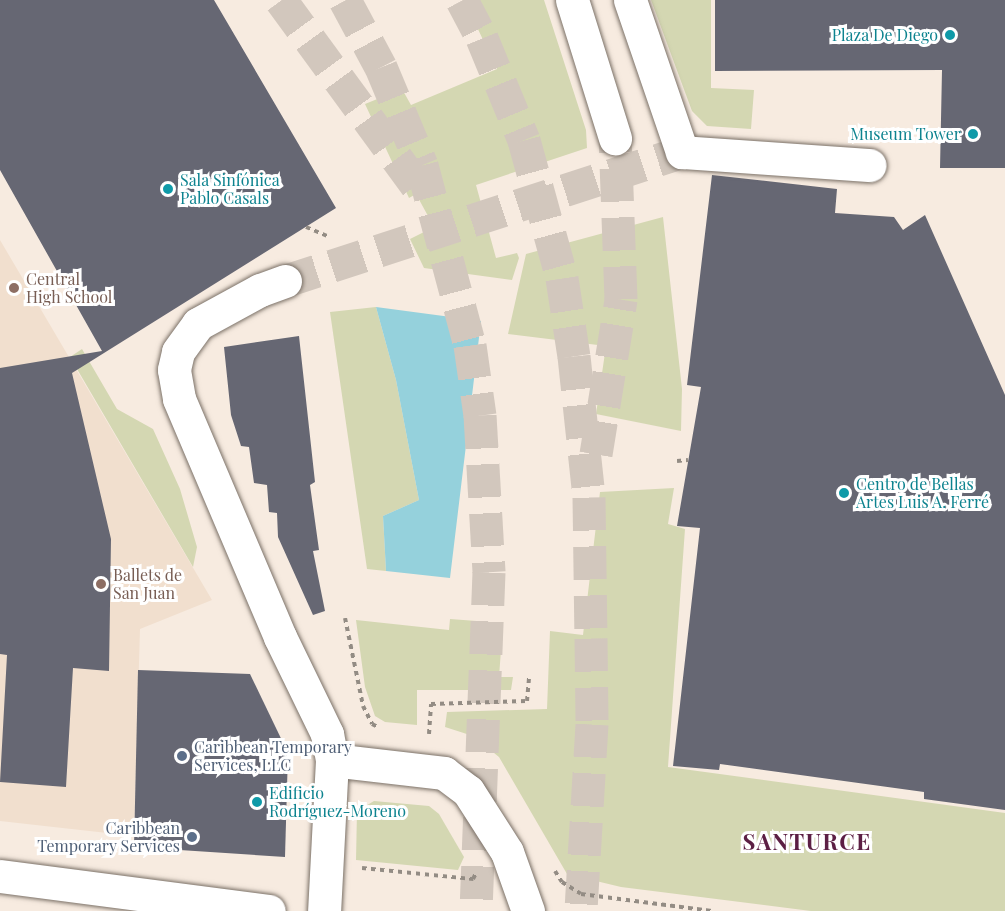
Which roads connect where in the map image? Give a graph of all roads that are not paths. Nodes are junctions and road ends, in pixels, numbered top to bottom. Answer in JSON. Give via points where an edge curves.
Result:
{"nodes":[{"id":1,"x":572,"y":0,"type":"edge"},
{"id":2,"x":630,"y":0,"type":"edge"},
{"id":3,"x":615,"y":138,"type":"tunnel mouth"},
{"id":4,"x":870,"y":165,"type":"dead end"},
{"id":5,"x":285,"y":281,"type":"tunnel mouth"},
{"id":6,"x":332,"y":760,"type":"junction"},
{"id":7,"x":0,"y":876,"type":"edge"},
{"id":8,"x":237,"y":909,"type":"edge"},
{"id":9,"x":269,"y":911,"type":"edge"},
{"id":10,"x":324,"y":911,"type":"edge"},
{"id":11,"x":528,"y":911,"type":"edge"}],
"edges":[{"from":1,"to":3,"type":"main road"},
{"from":2,"to":4,"type":"main road","via":[[682,152]]},
{"from":5,"to":6,"type":"main road","via":[[260,290],[198,324],[178,352],[174,370],[179,399],[280,637],[327,734]]},
{"from":6,"to":10,"type":"main road"},
{"from":6,"to":11,"type":"main road","via":[[444,773],[468,791],[510,863]]},
{"from":7,"to":8,"type":"main road"},
{"from":8,"to":9,"type":"main road"}]}
